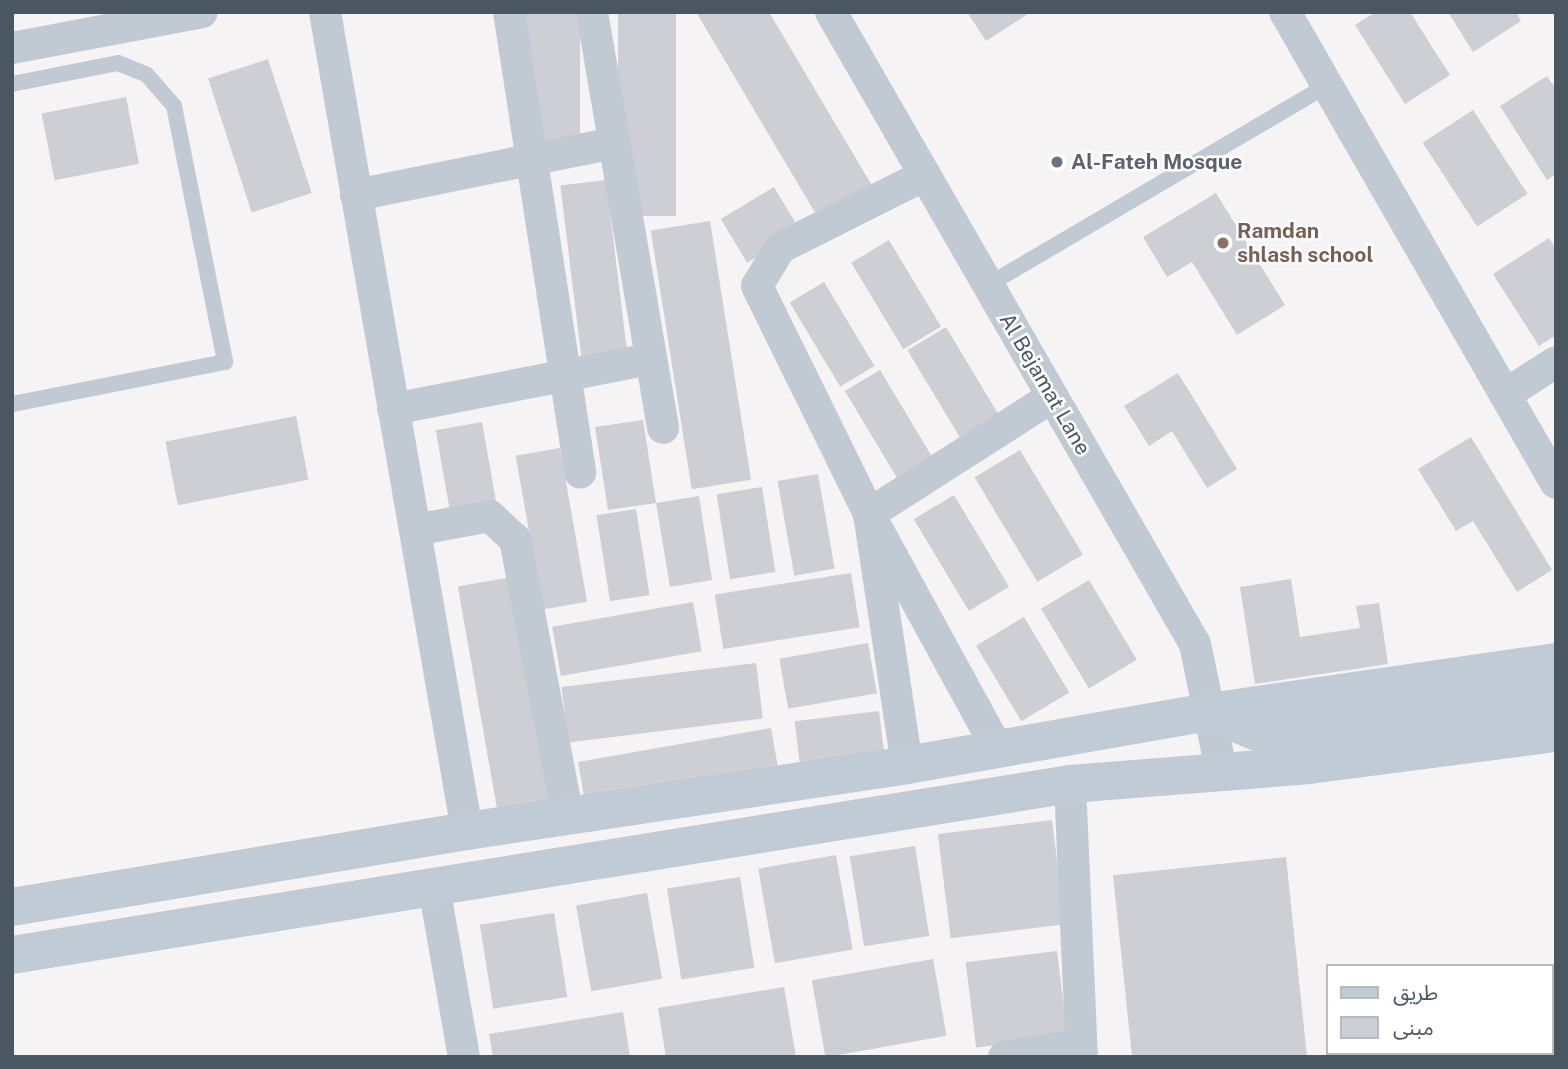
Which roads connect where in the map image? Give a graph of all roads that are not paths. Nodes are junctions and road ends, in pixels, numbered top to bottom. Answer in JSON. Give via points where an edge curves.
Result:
{"nodes":[{"id":1,"x":202,"y":12,"type":"edge"},
{"id":2,"x":324,"y":12,"type":"edge"},
{"id":3,"x":509,"y":12,"type":"edge"},
{"id":4,"x":592,"y":12,"type":"edge"},
{"id":5,"x":831,"y":12,"type":"edge"},
{"id":6,"x":1285,"y":12,"type":"edge"},
{"id":7,"x":12,"y":48,"type":"edge"},
{"id":8,"x":12,"y":84,"type":"edge"},
{"id":9,"x":1327,"y":85,"type":"junction"},
{"id":10,"x":614,"y":143,"type":"junction"},
{"id":11,"x":530,"y":160,"type":"junction"},
{"id":12,"x":925,"y":175,"type":"junction"},
{"id":13,"x":356,"y":195,"type":"junction"},
{"id":14,"x":988,"y":285,"type":"junction"},
{"id":15,"x":651,"y":359,"type":"junction"},
{"id":16,"x":1556,"y":362,"type":"edge"},
{"id":17,"x":563,"y":376,"type":"junction"},
{"id":18,"x":1506,"y":394,"type":"junction"},
{"id":19,"x":1052,"y":397,"type":"junction"},
{"id":20,"x":12,"y":404,"type":"edge"},
{"id":21,"x":393,"y":409,"type":"junction"},
{"id":22,"x":663,"y":428,"type":"dead end"},
{"id":23,"x":580,"y":473,"type":"dead end"},
{"id":24,"x":1556,"y":483,"type":"edge"},
{"id":25,"x":869,"y":514,"type":"junction"},
{"id":26,"x":415,"y":530,"type":"junction"},
{"id":27,"x":1556,"y":662,"type":"edge"},
{"id":28,"x":1556,"y":699,"type":"edge"},
{"id":29,"x":1209,"y":712,"type":"junction"},
{"id":30,"x":1556,"y":733,"type":"edge"},
{"id":31,"x":996,"y":746,"type":"junction"},
{"id":32,"x":907,"y":765,"type":"junction"},
{"id":33,"x":1220,"y":769,"type":"junction"},
{"id":34,"x":1070,"y":785,"type":"junction"},
{"id":35,"x":568,"y":816,"type":"junction"},
{"id":36,"x":467,"y":831,"type":"junction"},
{"id":37,"x":434,"y":887,"type":"junction"},
{"id":38,"x":12,"y":907,"type":"edge"},
{"id":39,"x":12,"y":955,"type":"edge"},
{"id":40,"x":1082,"y":1051,"type":"edge"},
{"id":41,"x":464,"y":1057,"type":"edge"},
{"id":42,"x":1004,"y":1057,"type":"edge"}],
"edges":[{"from":1,"to":7,"type":"street"},
{"from":2,"to":13,"type":"street"},
{"from":3,"to":11,"type":"street"},
{"from":4,"to":10,"type":"street"},
{"from":5,"to":12,"type":"street","name":"Al Bejamat Lane"},
{"from":6,"to":9,"type":"street"},
{"from":8,"to":20,"type":"lane","via":[[118,63],[147,75],[174,106],[225,362]]},
{"from":9,"to":14,"type":"lane"},
{"from":9,"to":18,"type":"street"},
{"from":10,"to":11,"type":"street"},
{"from":10,"to":15,"type":"street"},
{"from":11,"to":13,"type":"street"},
{"from":11,"to":17,"type":"street"},
{"from":12,"to":14,"type":"street","name":"Al Bejamat Lane"},
{"from":12,"to":25,"type":"street","via":[[780,248],[757,286]]},
{"from":13,"to":21,"type":"street"},
{"from":14,"to":19,"type":"street","name":"Al Bejamat Lane"},
{"from":15,"to":17,"type":"street"},
{"from":15,"to":22,"type":"street"},
{"from":16,"to":18,"type":"street"},
{"from":17,"to":21,"type":"street"},
{"from":17,"to":23,"type":"street"},
{"from":18,"to":24,"type":"street"},
{"from":19,"to":25,"type":"street"},
{"from":19,"to":29,"type":"street","name":"Al Bejamat Lane","via":[[1195,644]]},
{"from":21,"to":26,"type":"street"},
{"from":25,"to":31,"type":"street"},
{"from":25,"to":32,"type":"street"},
{"from":26,"to":35,"type":"street","via":[[490,516],[515,539]]},
{"from":26,"to":36,"type":"street"},
{"from":27,"to":29,"type":"main road"},
{"from":28,"to":29,"type":"main road","via":[[1274,739]]},
{"from":29,"to":31,"type":"main road"},
{"from":29,"to":33,"type":"street","name":"Al Bejamat Lane"},
{"from":30,"to":33,"type":"main road","via":[[1309,765]]},
{"from":31,"to":32,"type":"main road"},
{"from":32,"to":35,"type":"main road"},
{"from":33,"to":34,"type":"main road"},
{"from":34,"to":37,"type":"main road"},
{"from":34,"to":40,"type":"street"},
{"from":35,"to":36,"type":"main road"},
{"from":36,"to":38,"type":"main road"},
{"from":37,"to":39,"type":"main road"},
{"from":37,"to":41,"type":"street"},
{"from":40,"to":42,"type":"street"}]}
